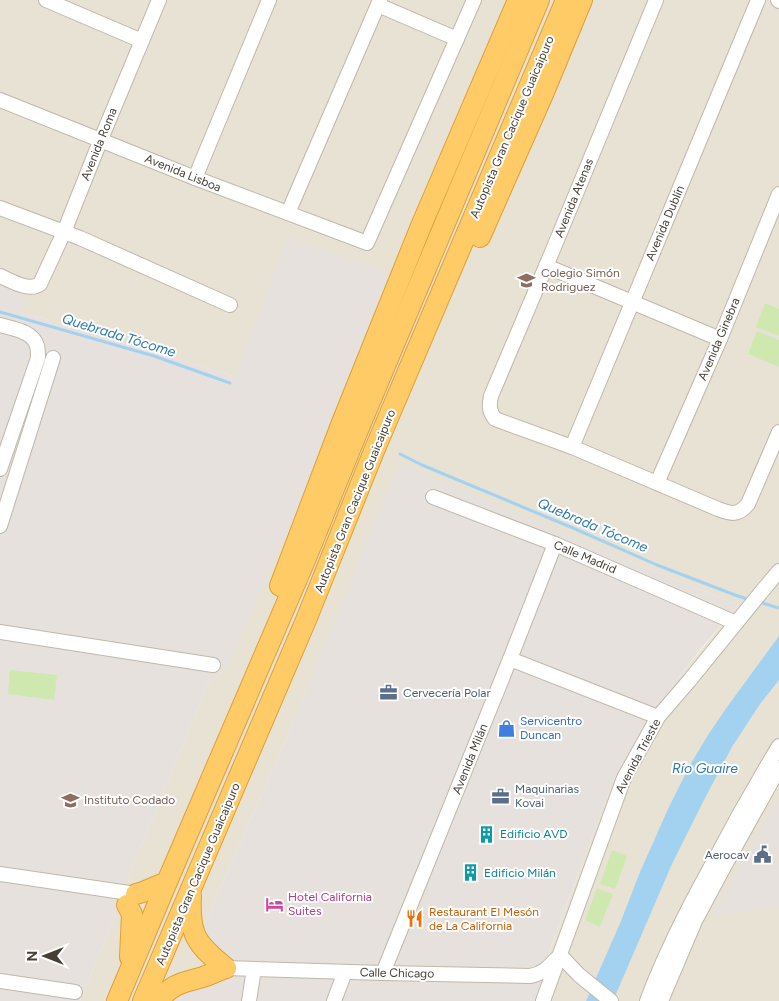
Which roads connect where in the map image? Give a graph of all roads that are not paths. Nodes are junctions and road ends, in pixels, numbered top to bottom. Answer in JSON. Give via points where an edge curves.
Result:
{"nodes":[{"id":1,"x":46,"y":0,"type":"edge"},
{"id":2,"x":159,"y":0,"type":"edge"},
{"id":3,"x":269,"y":0,"type":"edge"},
{"id":4,"x":474,"y":0,"type":"edge"},
{"id":5,"x":510,"y":0,"type":"edge"},
{"id":6,"x":518,"y":0,"type":"edge"},
{"id":7,"x":539,"y":0,"type":"edge"},
{"id":8,"x":566,"y":0,"type":"edge"},
{"id":9,"x":582,"y":0,"type":"edge"},
{"id":10,"x":656,"y":0,"type":"edge"},
{"id":11,"x":758,"y":0,"type":"edge"},
{"id":12,"x":379,"y":3,"type":"edge"},
{"id":13,"x":457,"y":39,"type":"junction"},
{"id":14,"x":142,"y":40,"type":"junction"},
{"id":15,"x":0,"y":100,"type":"edge"},
{"id":16,"x":101,"y":140,"type":"junction"},
{"id":17,"x":195,"y":178,"type":"junction"},
{"id":18,"x":779,"y":194,"type":"edge"},
{"id":19,"x":0,"y":208,"type":"edge"},
{"id":20,"x":288,"y":214,"type":"junction"},
{"id":21,"x":421,"y":226,"type":"junction"},
{"id":22,"x":64,"y":232,"type":"junction"},
{"id":23,"x":546,"y":266,"type":"junction"},
{"id":24,"x":0,"y":276,"type":"edge"},
{"id":25,"x":632,"y":303,"type":"junction"},
{"id":26,"x":230,"y":305,"type":"dead end"},
{"id":27,"x":0,"y":324,"type":"edge"},
{"id":28,"x":720,"y":338,"type":"junction"},
{"id":29,"x":54,"y":358,"type":"dead end"},
{"id":30,"x":779,"y":432,"type":"edge"},
{"id":31,"x":572,"y":446,"type":"junction"},
{"id":32,"x":374,"y":451,"type":"junction"},
{"id":33,"x":0,"y":468,"type":"edge"},
{"id":34,"x":657,"y":484,"type":"junction"},
{"id":35,"x":433,"y":497,"type":"dead end"},
{"id":36,"x":0,"y":526,"type":"edge"},
{"id":37,"x":554,"y":544,"type":"junction"},
{"id":38,"x":779,"y":571,"type":"edge"},
{"id":39,"x":736,"y":623,"type":"junction"},
{"id":40,"x":0,"y":632,"type":"edge"},
{"id":41,"x":510,"y":659,"type":"junction"},
{"id":42,"x":213,"y":665,"type":"dead end"},
{"id":43,"x":240,"y":715,"type":"junction"},
{"id":44,"x":658,"y":717,"type":"junction"},
{"id":45,"x":779,"y":746,"type":"edge"},
{"id":46,"x":779,"y":768,"type":"edge"},
{"id":47,"x":0,"y":874,"type":"edge"},
{"id":48,"x":0,"y":881,"type":"edge"},
{"id":49,"x":167,"y":882,"type":"junction"},
{"id":50,"x":191,"y":889,"type":"junction"},
{"id":51,"x":131,"y":899,"type":"junction"},
{"id":52,"x":560,"y":955,"type":"junction"},
{"id":53,"x":226,"y":968,"type":"junction"},
{"id":54,"x":254,"y":969,"type":"junction"},
{"id":55,"x":345,"y":972,"type":"junction"},
{"id":56,"x":383,"y":973,"type":"junction"},
{"id":57,"x":0,"y":981,"type":"edge"},
{"id":58,"x":75,"y":992,"type":"dead end"},
{"id":59,"x":120,"y":995,"type":"edge"},
{"id":60,"x":143,"y":1001,"type":"edge"},
{"id":61,"x":158,"y":1001,"type":"edge"},
{"id":62,"x":250,"y":1001,"type":"edge"},
{"id":63,"x":334,"y":1001,"type":"edge"},
{"id":64,"x":542,"y":1001,"type":"edge"},
{"id":65,"x":610,"y":1001,"type":"edge"},
{"id":66,"x":646,"y":1001,"type":"edge"},
{"id":67,"x":661,"y":1001,"type":"edge"}],
"edges":[{"from":1,"to":14,"type":"street"},
{"from":2,"to":14,"type":"street","name":"Avenida Roma"},
{"from":3,"to":17,"type":"street"},
{"from":4,"to":13,"type":"street"},
{"from":5,"to":21,"type":"highway","via":[[448,149]]},
{"from":6,"to":21,"type":"highway"},
{"from":7,"to":43,"type":"highway","name":"Autopista Gran Cacique Guaicaipuro"},
{"from":8,"to":32,"type":"highway","name":"Autopista Gran Cacique Guaicaipuro"},
{"from":9,"to":32,"type":"highway","via":[[392,434]]},
{"from":10,"to":23,"type":"street","name":"Avenida Atenas"},
{"from":11,"to":25,"type":"street","name":"Avenida Dublín"},
{"from":12,"to":13,"type":"street"},
{"from":12,"to":20,"type":"street"},
{"from":13,"to":20,"type":"street","name":"Avenida Lisboa","via":[[367,243]]},
{"from":14,"to":16,"type":"street","name":"Avenida Roma"},
{"from":15,"to":16,"type":"street","name":"Avenida Lisboa"},
{"from":16,"to":17,"type":"street","name":"Avenida Lisboa"},
{"from":16,"to":22,"type":"street","name":"Avenida Roma"},
{"from":17,"to":20,"type":"street","name":"Avenida Lisboa"},
{"from":18,"to":28,"type":"street","name":"Avenida Ginebra"},
{"from":19,"to":22,"type":"street"},
{"from":21,"to":43,"type":"highway","via":[[262,634]]},
{"from":22,"to":24,"type":"street","name":"Avenida Roma","via":[[40,284],[29,287]]},
{"from":22,"to":26,"type":"street"},
{"from":23,"to":25,"type":"street"},
{"from":23,"to":31,"type":"street","name":"Avenida Atenas","via":[[490,396],[490,412],[495,419]]},
{"from":25,"to":28,"type":"street"},
{"from":25,"to":31,"type":"street","name":"Avenida Dublín"},
{"from":27,"to":33,"type":"street","via":[[33,337],[38,347],[38,358]]},
{"from":28,"to":34,"type":"street","name":"Avenida Ginebra"},
{"from":29,"to":36,"type":"street"},
{"from":30,"to":34,"type":"street","via":[[743,510],[728,513]]},
{"from":31,"to":34,"type":"street"},
{"from":32,"to":50,"type":"highway","name":"Autopista Gran Cacique Guaicaipuro"},
{"from":35,"to":37,"type":"street","name":"Calle Madrid"},
{"from":37,"to":39,"type":"street","name":"Calle Madrid"},
{"from":37,"to":41,"type":"street","name":"Avenida Milán"},
{"from":38,"to":39,"type":"street","name":"Avenida Trieste"},
{"from":39,"to":44,"type":"street","name":"Avenida Trieste"},
{"from":40,"to":42,"type":"street"},
{"from":41,"to":44,"type":"street"},
{"from":41,"to":56,"type":"street","name":"Avenida Milán"},
{"from":43,"to":49,"type":"highway","name":"Autopista Gran Cacique Guaicaipuro"},
{"from":44,"to":52,"type":"street","name":"Avenida Trieste","via":[[624,778]]},
{"from":45,"to":66,"type":"street","via":[[684,914]]},
{"from":46,"to":67,"type":"street","via":[[695,921]]},
{"from":47,"to":51,"type":"street"},
{"from":48,"to":51,"type":"street","via":[[114,900]]},
{"from":49,"to":51,"type":"highway"},
{"from":49,"to":59,"type":"highway","name":"Autopista Gran Cacique Guaicaipuro"},
{"from":50,"to":53,"type":"highway","via":[[193,931],[211,956]]},
{"from":50,"to":60,"type":"highway","name":"Autopista Gran Cacique Guaicaipuro"},
{"from":51,"to":59,"type":"highway","via":[[131,955]]},
{"from":52,"to":56,"type":"street","name":"Calle Chicago","via":[[542,973],[530,976]]},
{"from":52,"to":64,"type":"street","name":"Avenida Trieste"},
{"from":52,"to":65,"type":"street"},
{"from":53,"to":54,"type":"street","name":"Calle Chicago"},
{"from":53,"to":61,"type":"highway","via":[[180,983],[165,992]]},
{"from":54,"to":55,"type":"street","name":"Calle Chicago"},
{"from":54,"to":62,"type":"street"},
{"from":55,"to":56,"type":"street","name":"Calle Chicago"},
{"from":55,"to":63,"type":"street"},
{"from":57,"to":58,"type":"street"}]}
